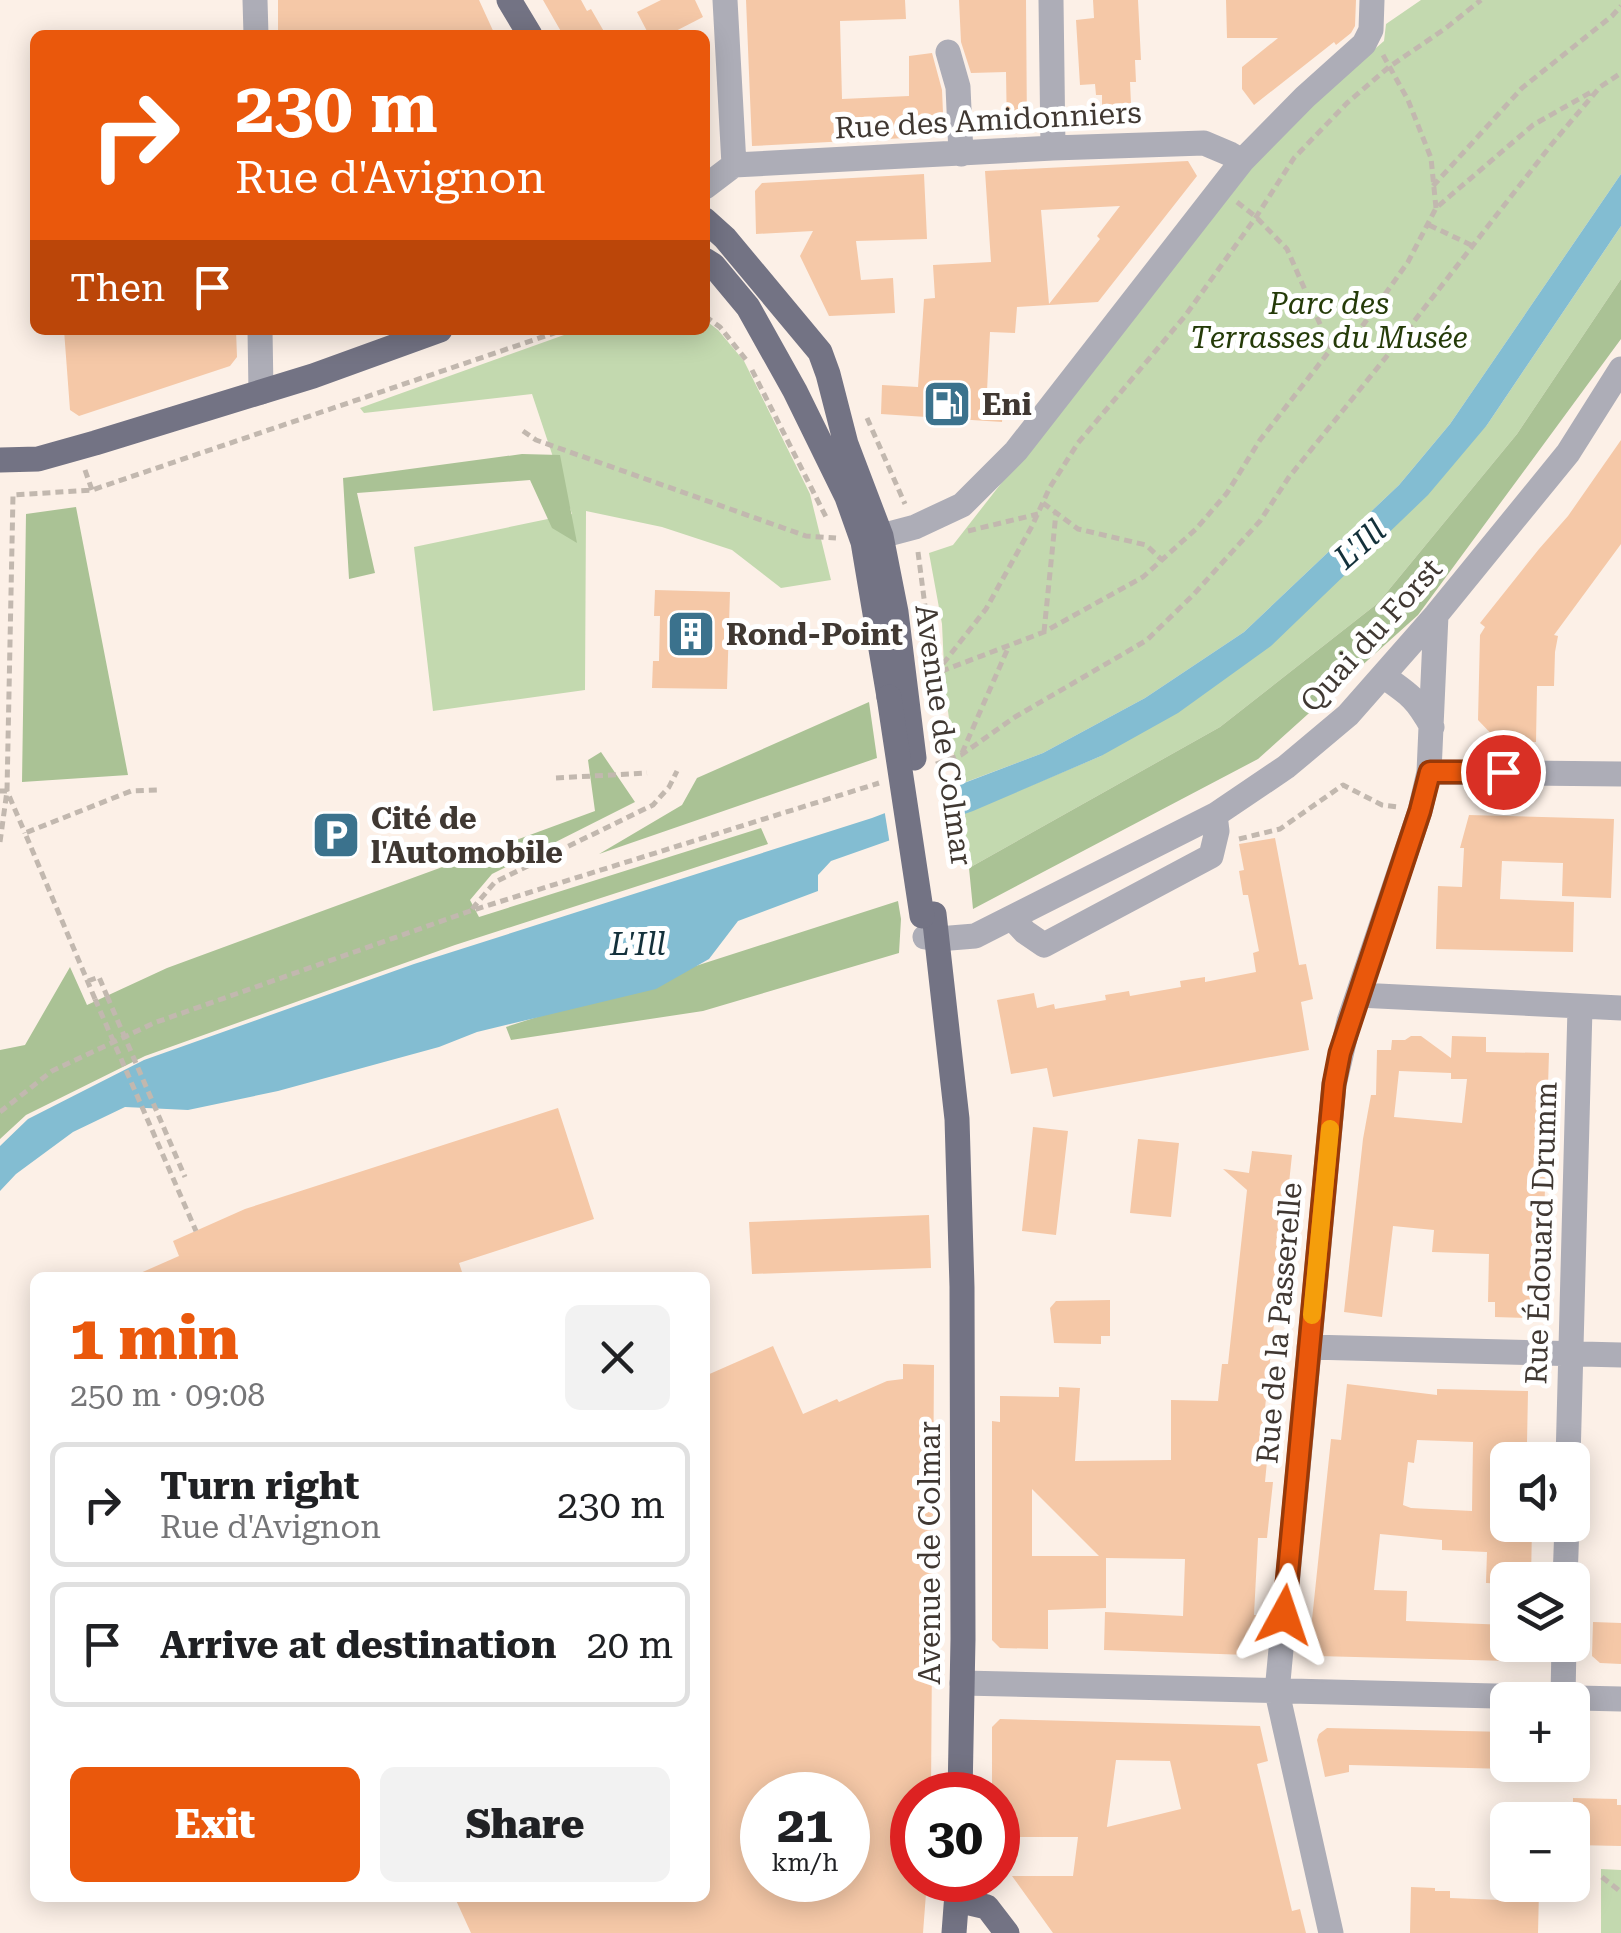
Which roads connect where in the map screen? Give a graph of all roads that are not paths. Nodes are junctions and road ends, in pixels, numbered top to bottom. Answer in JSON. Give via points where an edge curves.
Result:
{"nodes":[{"id":1,"x":255,"y":0,"type":"edge"},
{"id":2,"x":509,"y":0,"type":"edge"},
{"id":3,"x":725,"y":0,"type":"edge"},
{"id":4,"x":1051,"y":0,"type":"edge"},
{"id":5,"x":1372,"y":0,"type":"edge"},
{"id":6,"x":256,"y":30,"type":"edge"},
{"id":7,"x":527,"y":30,"type":"edge"},
{"id":8,"x":948,"y":52,"type":"dead end"},
{"id":9,"x":1053,"y":148,"type":"junction"},
{"id":10,"x":961,"y":154,"type":"junction"},
{"id":11,"x":1242,"y":161,"type":"junction"},
{"id":12,"x":734,"y":165,"type":"junction"},
{"id":13,"x":710,"y":182,"type":"edge"},
{"id":14,"x":710,"y":224,"type":"edge"},
{"id":15,"x":710,"y":263,"type":"edge"},
{"id":16,"x":260,"y":335,"type":"edge"},
{"id":17,"x":426,"y":335,"type":"edge"},
{"id":18,"x":1621,"y":369,"type":"edge"},
{"id":19,"x":261,"y":392,"type":"junction"},
{"id":20,"x":0,"y":460,"type":"edge"},
{"id":21,"x":855,"y":519,"type":"junction"},
{"id":22,"x":882,"y":536,"type":"junction"},
{"id":23,"x":1436,"y":615,"type":"junction"},
{"id":24,"x":1383,"y":676,"type":"junction"},
{"id":25,"x":898,"y":696,"type":"junction"},
{"id":26,"x":1432,"y":726,"type":"junction"},
{"id":27,"x":1430,"y":772,"type":"junction"},
{"id":28,"x":1621,"y":774,"type":"edge"},
{"id":29,"x":1215,"y":816,"type":"junction"},
{"id":30,"x":1012,"y":918,"type":"junction"},
{"id":31,"x":930,"y":927,"type":"junction"},
{"id":32,"x":1358,"y":995,"type":"junction"},
{"id":33,"x":1580,"y":1008,"type":"junction"},
{"id":34,"x":1621,"y":1008,"type":"edge"},
{"id":35,"x":1309,"y":1347,"type":"junction"},
{"id":36,"x":1570,"y":1354,"type":"junction"},
{"id":37,"x":1621,"y":1355,"type":"edge"},
{"id":38,"x":1568,"y":1442,"type":"edge"},
{"id":39,"x":962,"y":1682,"type":"junction"},
{"id":40,"x":1278,"y":1692,"type":"junction"},
{"id":41,"x":1490,"y":1696,"type":"edge"},
{"id":42,"x":1590,"y":1697,"type":"edge"},
{"id":43,"x":1621,"y":1698,"type":"edge"},
{"id":44,"x":960,"y":1772,"type":"edge"},
{"id":45,"x":957,"y":1902,"type":"edge"},
{"id":46,"x":978,"y":1902,"type":"edge"},
{"id":47,"x":954,"y":1933,"type":"edge"},
{"id":48,"x":1007,"y":1933,"type":"edge"},
{"id":49,"x":1330,"y":1933,"type":"edge"}],
"edges":[{"from":1,"to":6,"type":"street"},
{"from":2,"to":7,"type":"main road"},
{"from":3,"to":12,"type":"street"},
{"from":4,"to":9,"type":"street"},
{"from":5,"to":11,"type":"street","via":[[1364,44]]},
{"from":8,"to":10,"type":"street","via":[[958,87]]},
{"from":9,"to":10,"type":"street","name":"Rue des Amidonniers"},
{"from":9,"to":11,"type":"street","name":"Rue des Amidonniers","via":[[1204,143]]},
{"from":10,"to":12,"type":"street","name":"Rue des Amidonniers"},
{"from":11,"to":22,"type":"street","via":[[1016,451],[962,505]]},
{"from":12,"to":13,"type":"street"},
{"from":14,"to":22,"type":"main road","name":"Avenue de Colmar","via":[[820,352]]},
{"from":15,"to":21,"type":"main road","name":"Avenue de Colmar","via":[[748,308],[796,390]]},
{"from":16,"to":19,"type":"street"},
{"from":17,"to":19,"type":"main road"},
{"from":18,"to":23,"type":"street","name":"Quai du Forst","via":[[1568,452]]},
{"from":19,"to":20,"type":"main road","via":[[51,456]]},
{"from":21,"to":22,"type":"street"},
{"from":21,"to":25,"type":"main road","name":"Avenue de Colmar"},
{"from":22,"to":25,"type":"main road","name":"Avenue de Colmar","via":[[896,612]]},
{"from":23,"to":24,"type":"street","name":"Quai du Forst"},
{"from":23,"to":26,"type":"street","name":"Rue de la Passerelle"},
{"from":24,"to":26,"type":"street","via":[[1411,694]]},
{"from":24,"to":29,"type":"street","name":"Quai du Forst","via":[[1348,716]]},
{"from":25,"to":31,"type":"main road","name":"Avenue de Colmar","bridge":true},
{"from":25,"to":31,"type":"main road","name":"Avenue de Colmar","via":[[919,763]]},
{"from":26,"to":27,"type":"street","name":"Rue de la Passerelle"},
{"from":27,"to":28,"type":"street"},
{"from":27,"to":32,"type":"street","name":"Rue de la Passerelle"},
{"from":29,"to":30,"type":"street","name":"Quai du Forst"},
{"from":29,"to":30,"type":"street","via":[[1210,856],[1044,945]]},
{"from":30,"to":31,"type":"street","name":"Quai du Forst","via":[[975,936]]},
{"from":31,"to":39,"type":"main road","name":"Avenue de Colmar","via":[[957,1119]]},
{"from":32,"to":33,"type":"street"},
{"from":32,"to":35,"type":"street","name":"Rue de la Passerelle","via":[[1334,1084]]},
{"from":33,"to":34,"type":"street"},
{"from":33,"to":36,"type":"street","name":"Rue Édouard Drumm"},
{"from":35,"to":36,"type":"street"},
{"from":35,"to":40,"type":"street","name":"Rue de la Passerelle"},
{"from":36,"to":37,"type":"street"},
{"from":36,"to":38,"type":"street","name":"Rue Édouard Drumm"},
{"from":39,"to":40,"type":"street"},
{"from":39,"to":44,"type":"main road","name":"Avenue de Colmar"},
{"from":40,"to":41,"type":"street"},
{"from":40,"to":49,"type":"street","name":"Rue de la Passerelle"},
{"from":42,"to":43,"type":"street"},
{"from":45,"to":47,"type":"main road"},
{"from":46,"to":48,"type":"main road"}]}
